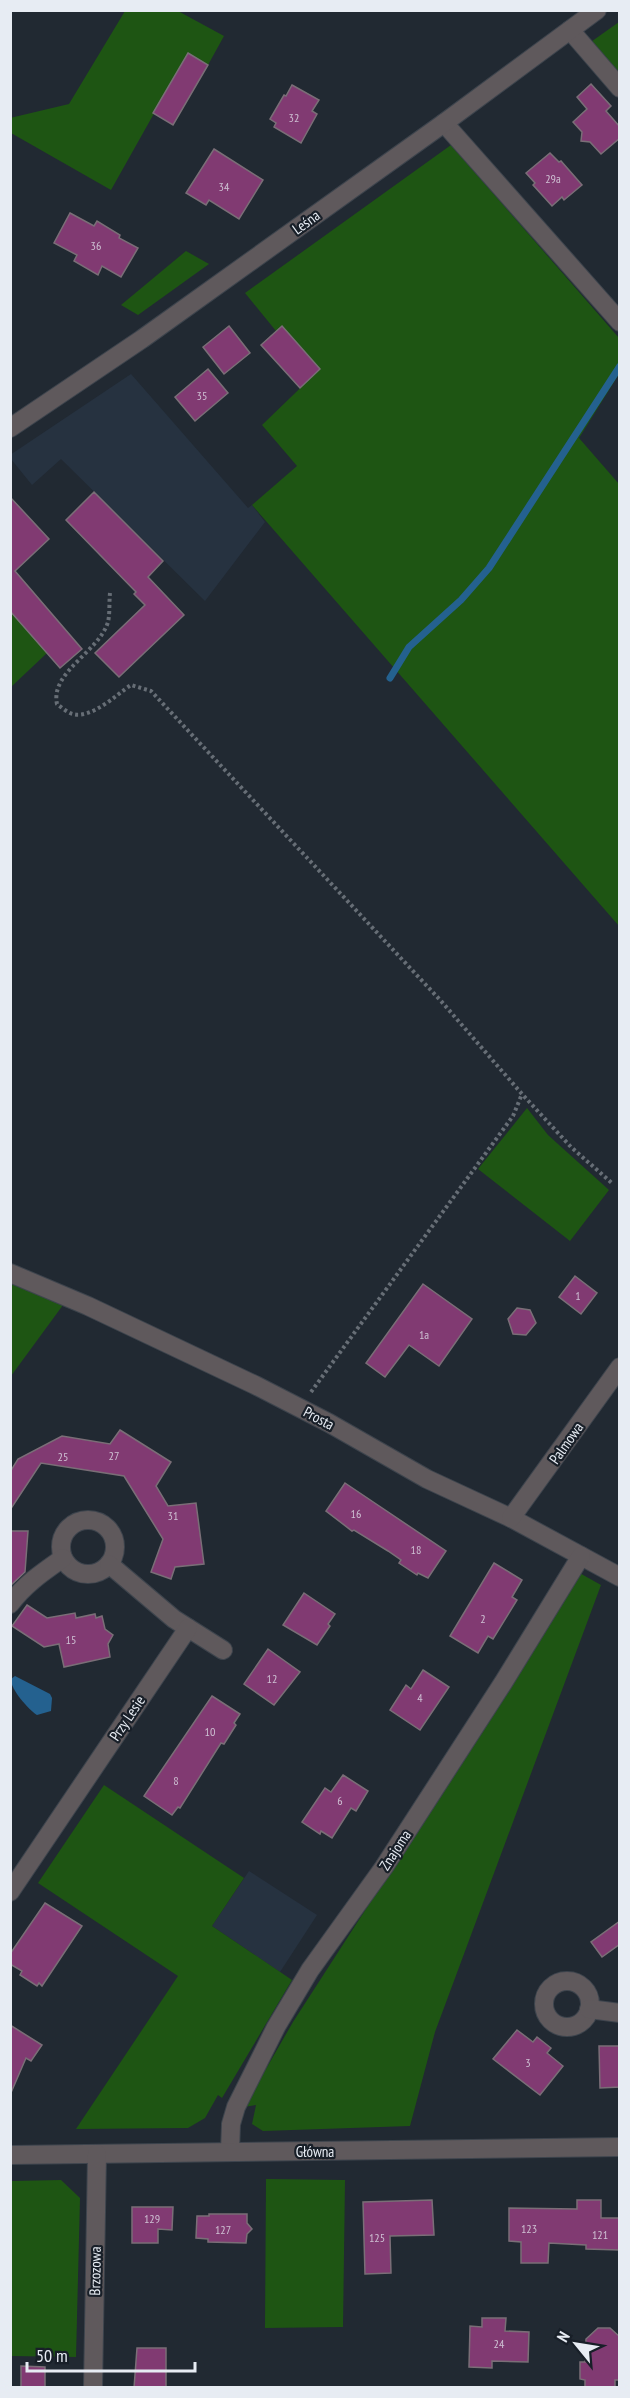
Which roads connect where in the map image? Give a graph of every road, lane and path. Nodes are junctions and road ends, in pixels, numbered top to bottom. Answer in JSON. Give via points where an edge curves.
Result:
{"nodes":[{"id":1,"x":597,"y":10,"type":"edge"},
{"id":2,"x":570,"y":30,"type":"junction"},
{"id":3,"x":620,"y":88,"type":"edge"},
{"id":4,"x":444,"y":123,"type":"junction"},
{"id":5,"x":620,"y":322,"type":"edge"},
{"id":6,"x":10,"y":428,"type":"edge"},
{"id":7,"x":110,"y":593,"type":"dead end"},
{"id":8,"x":522,"y":1094,"type":"junction"},
{"id":9,"x":613,"y":1184,"type":"dead end"},
{"id":10,"x":10,"y":1273,"type":"edge"},
{"id":11,"x":620,"y":1367,"type":"edge"},
{"id":12,"x":303,"y":1409,"type":"junction"},
{"id":13,"x":511,"y":1518,"type":"junction"},
{"id":14,"x":581,"y":1556,"type":"junction"},
{"id":15,"x":63,"y":1558,"type":"junction"},
{"id":16,"x":109,"y":1564,"type":"junction"},
{"id":17,"x":620,"y":1577,"type":"edge"},
{"id":18,"x":10,"y":1604,"type":"edge"},
{"id":19,"x":188,"y":1628,"type":"junction"},
{"id":20,"x":223,"y":1650,"type":"dead end"},
{"id":21,"x":10,"y":1892,"type":"edge"},
{"id":22,"x":589,"y":2009,"type":"dead end"},
{"id":23,"x":620,"y":2013,"type":"edge"},
{"id":24,"x":620,"y":2147,"type":"edge"},
{"id":25,"x":230,"y":2151,"type":"junction"},
{"id":26,"x":97,"y":2154,"type":"junction"},
{"id":27,"x":10,"y":2155,"type":"edge"},
{"id":28,"x":93,"y":2388,"type":"edge"}],
"edges":[{"from":1,"to":2,"type":"street","name":"Leśna"},
{"from":2,"to":3,"type":"street"},
{"from":2,"to":4,"type":"street","name":"Leśna"},
{"from":4,"to":5,"type":"street"},
{"from":4,"to":6,"type":"street","name":"Leśna"},
{"from":7,"to":8,"type":"path","via":[[108,623],[62,679],[54,693],[57,704],[73,714],[85,714],[131,685],[151,691]]},
{"from":8,"to":9,"type":"path","via":[[571,1147]]},
{"from":8,"to":12,"type":"path","via":[[513,1116],[331,1362]]},
{"from":10,"to":12,"type":"street","name":"Prosta"},
{"from":11,"to":13,"type":"street","name":"Palmowa"},
{"from":12,"to":13,"type":"street","name":"Prosta","via":[[427,1479]]},
{"from":13,"to":14,"type":"street","name":"Prosta"},
{"from":14,"to":17,"type":"street","name":"Prosta"},
{"from":14,"to":25,"type":"street","name":"Znajoma","via":[[384,1867],[310,1970],[276,2027],[236,2106]]},
{"from":15,"to":16,"type":"street","via":[[71,1569],[89,1575]]},
{"from":15,"to":16,"type":"street","via":[[61,1542],[70,1527],[96,1521],[111,1532],[114,1541],[115,1551]]},
{"from":15,"to":18,"type":"street","via":[[35,1577]]},
{"from":16,"to":19,"type":"street"},
{"from":19,"to":20,"type":"street"},
{"from":19,"to":21,"type":"street","name":"Przy Lesie"},
{"from":22,"to":23,"type":"street"},
{"from":24,"to":25,"type":"street","name":"Główna"},
{"from":25,"to":26,"type":"street","name":"Główna"},
{"from":26,"to":27,"type":"street","name":"Główna"},
{"from":26,"to":28,"type":"street","name":"Brzozowa"}]}
